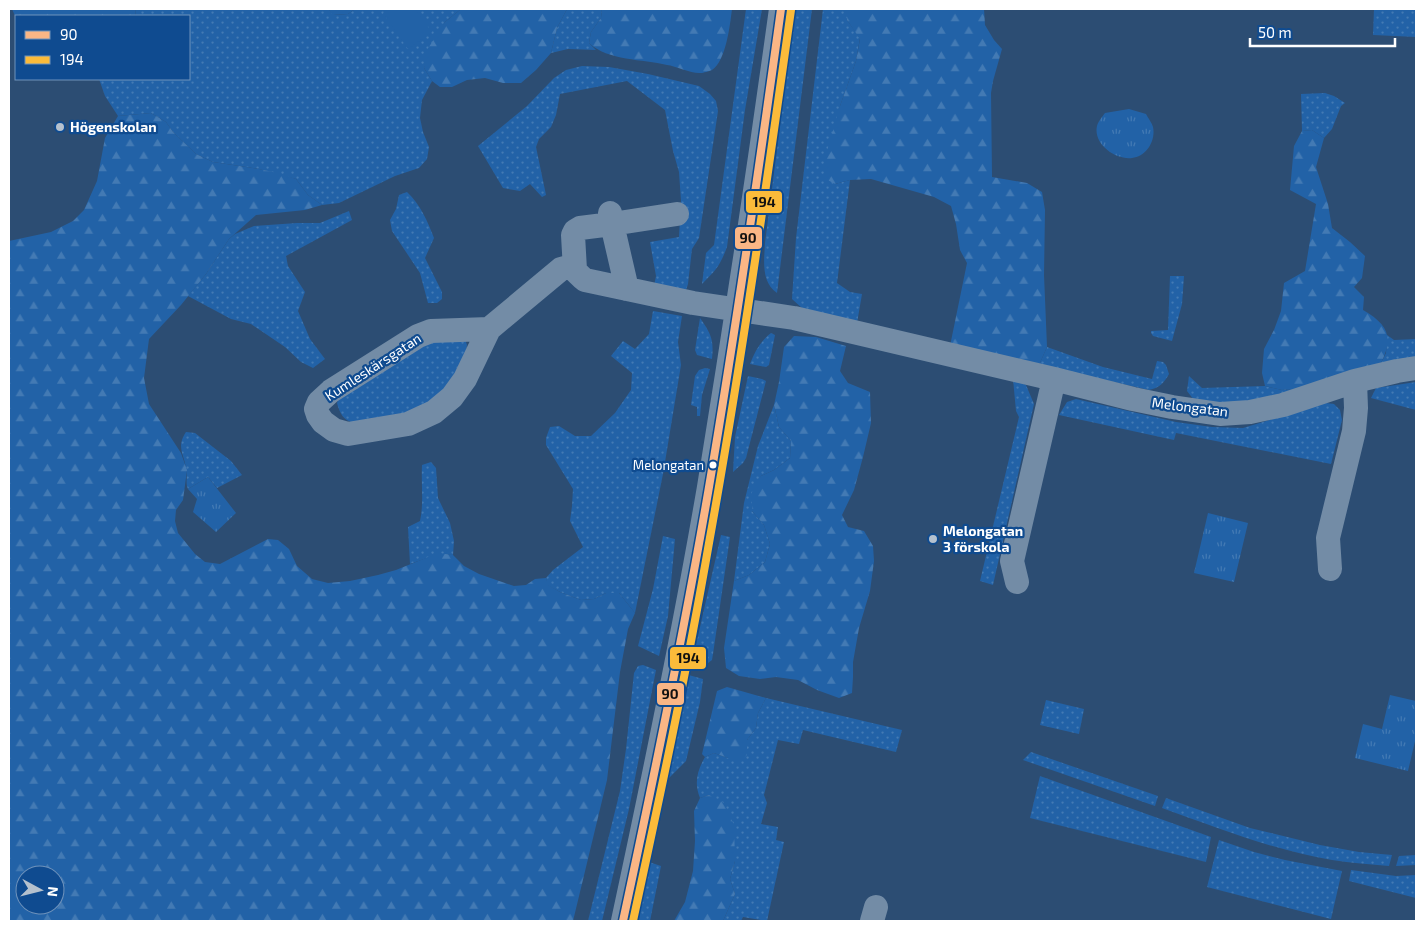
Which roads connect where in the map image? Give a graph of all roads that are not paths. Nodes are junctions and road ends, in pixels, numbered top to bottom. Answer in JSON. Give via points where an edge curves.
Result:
{"nodes":[{"id":1,"x":781,"y":9,"type":"edge"},
{"id":2,"x":677,"y":214,"type":"dead end"},
{"id":3,"x":611,"y":219,"type":"junction"},
{"id":4,"x":576,"y":270,"type":"junction"},
{"id":5,"x":627,"y":289,"type":"junction"},
{"id":6,"x":738,"y":310,"type":"junction"},
{"id":7,"x":490,"y":328,"type":"junction"},
{"id":8,"x":1416,"y":368,"type":"edge"},
{"id":9,"x":1054,"y":378,"type":"junction"},
{"id":10,"x":1355,"y":381,"type":"junction"},
{"id":11,"x":1330,"y":569,"type":"dead end"},
{"id":12,"x":1017,"y":582,"type":"dead end"},
{"id":13,"x":623,"y":921,"type":"edge"}],
"edges":[{"from":1,"to":6,"type":"street"},
{"from":2,"to":3,"type":"street"},
{"from":3,"to":4,"type":"street","via":[[575,230]]},
{"from":3,"to":5,"type":"street"},
{"from":4,"to":5,"type":"street","via":[[585,280]]},
{"from":4,"to":7,"type":"street","name":"Kumleskärsgatan","via":[[561,269]]},
{"from":5,"to":6,"type":"street"},
{"from":6,"to":9,"type":"street","name":"Melongatan","via":[[794,318]]},
{"from":6,"to":13,"type":"street","via":[[688,601]]},
{"from":7,"to":7,"type":"street","name":"Kumleskärsgatan","via":[[431,331],[418,336],[331,391],[319,402],[318,415],[334,430],[348,434],[408,424],[434,412],[452,398],[465,379]]},
{"from":8,"to":10,"type":"street","name":"Melongatan"},
{"from":9,"to":10,"type":"street","name":"Melongatan","via":[[1133,399],[1220,414],[1283,405]]},
{"from":9,"to":12,"type":"street","via":[[1012,561]]},
{"from":10,"to":11,"type":"street","via":[[1354,431],[1328,538]]}]}
